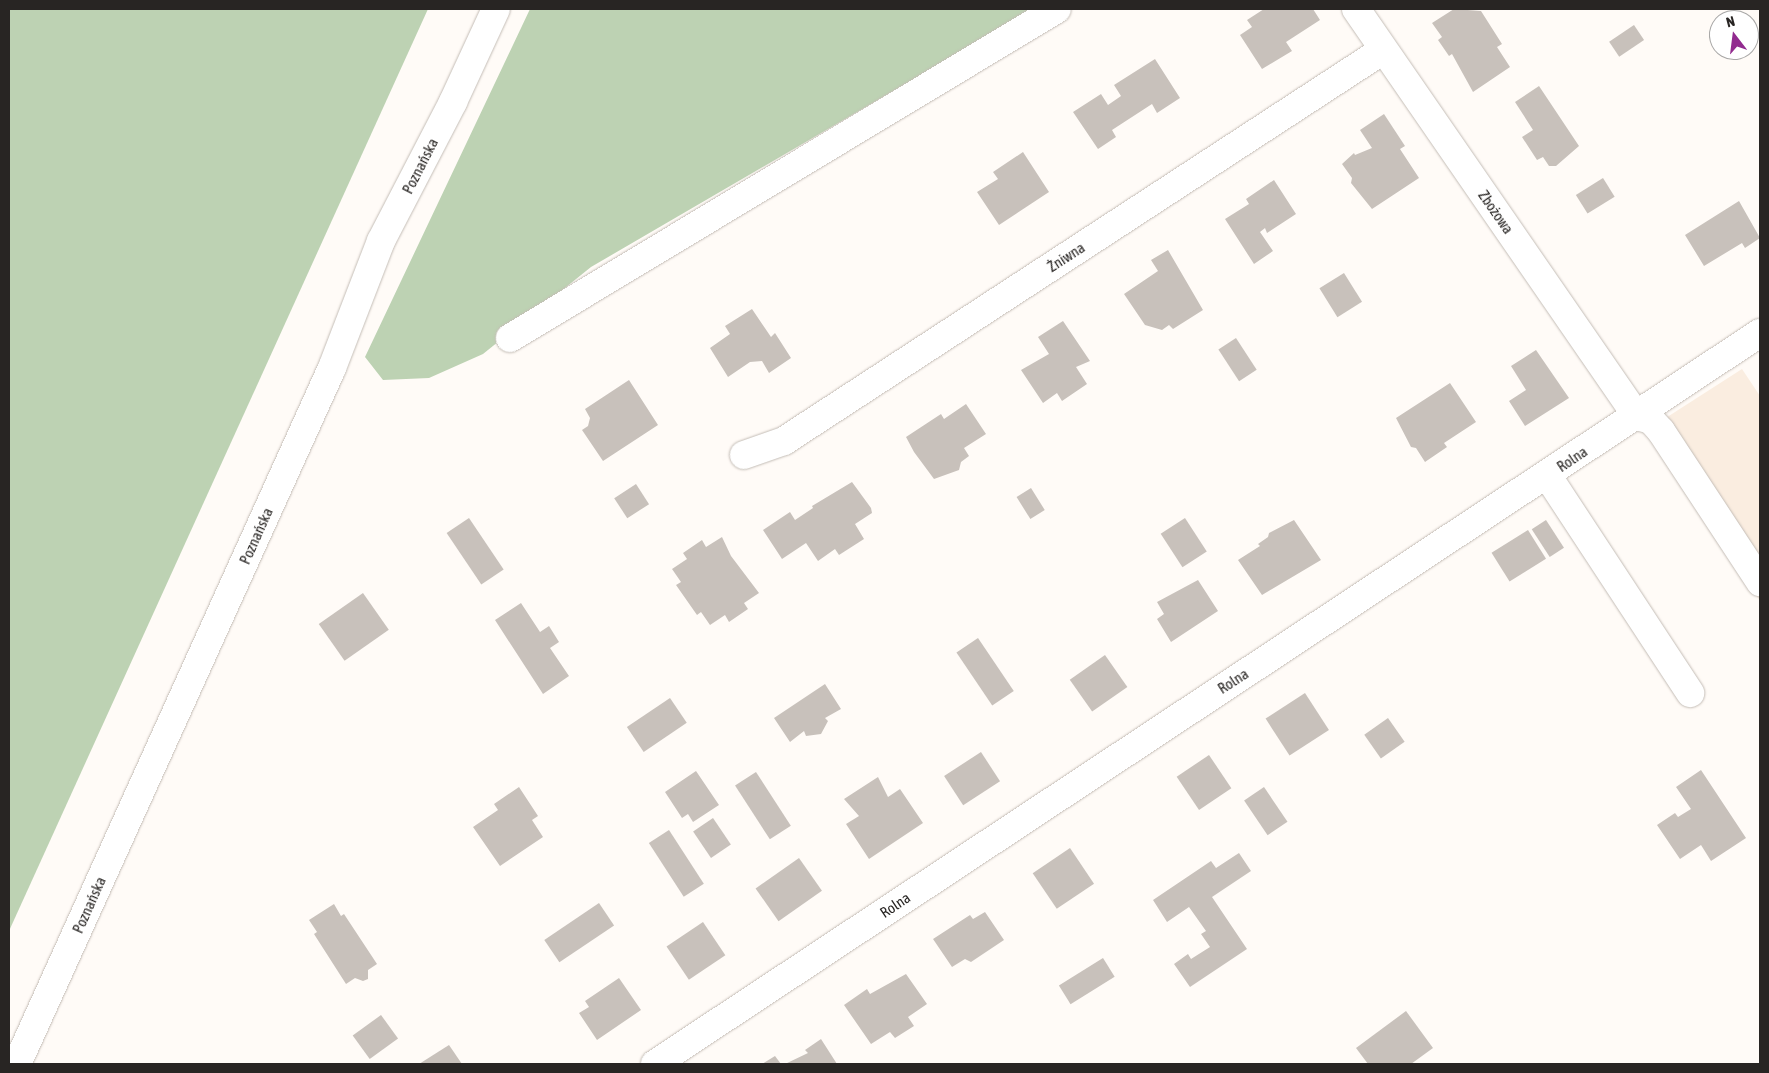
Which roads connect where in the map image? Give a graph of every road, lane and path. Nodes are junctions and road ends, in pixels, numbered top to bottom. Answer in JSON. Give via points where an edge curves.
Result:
{"nodes":[{"id":1,"x":496,"y":9,"type":"edge"},
{"id":2,"x":1057,"y":9,"type":"edge"},
{"id":3,"x":1356,"y":9,"type":"edge"},
{"id":4,"x":1384,"y":50,"type":"junction"},
{"id":5,"x":1760,"y":333,"type":"edge"},
{"id":6,"x":510,"y":338,"type":"dead end"},
{"id":7,"x":1637,"y":416,"type":"junction"},
{"id":8,"x":744,"y":455,"type":"dead end"},
{"id":9,"x":1547,"y":475,"type":"junction"},
{"id":10,"x":1760,"y":582,"type":"edge"},
{"id":11,"x":1690,"y":693,"type":"dead end"},
{"id":12,"x":16,"y":1064,"type":"edge"},
{"id":13,"x":655,"y":1064,"type":"edge"}],
"edges":[{"from":1,"to":12,"type":"street","name":"Poznańska","via":[[453,102],[381,241],[332,368]]},
{"from":2,"to":6,"type":"street"},
{"from":3,"to":4,"type":"street","name":"Zbożowa"},
{"from":4,"to":7,"type":"street","name":"Zbożowa"},
{"from":4,"to":8,"type":"street","name":"Żniwna","via":[[784,441]]},
{"from":5,"to":7,"type":"street","name":"Rolna"},
{"from":7,"to":9,"type":"street","name":"Rolna"},
{"from":7,"to":10,"type":"street","via":[[1651,420],[1661,431]]},
{"from":9,"to":11,"type":"street"},
{"from":9,"to":13,"type":"street","name":"Rolna"}]}
